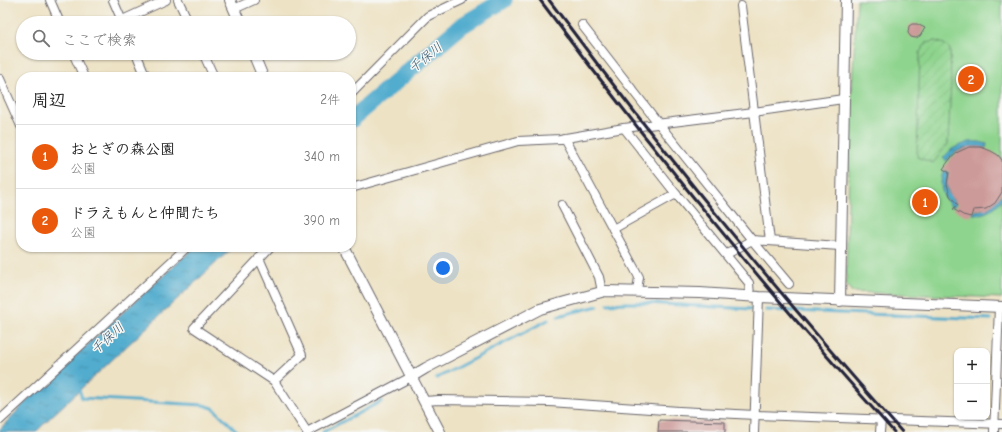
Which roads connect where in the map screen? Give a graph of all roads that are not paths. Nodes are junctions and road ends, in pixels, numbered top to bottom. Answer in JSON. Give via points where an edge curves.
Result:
{"nodes":[{"id":1,"x":50,"y":0,"type":"edge"},
{"id":2,"x":112,"y":0,"type":"edge"},
{"id":3,"x":166,"y":0,"type":"edge"},
{"id":4,"x":178,"y":0,"type":"edge"},
{"id":5,"x":254,"y":0,"type":"edge"},
{"id":6,"x":462,"y":0,"type":"edge"},
{"id":7,"x":846,"y":0,"type":"edge"},
{"id":8,"x":232,"y":5,"type":"edge"},
{"id":9,"x":741,"y":6,"type":"dead end"},
{"id":10,"x":57,"y":16,"type":"edge"},
{"id":11,"x":118,"y":16,"type":"edge"},
{"id":12,"x":133,"y":16,"type":"edge"},
{"id":13,"x":186,"y":16,"type":"edge"},
{"id":14,"x":237,"y":16,"type":"edge"},
{"id":15,"x":582,"y":25,"type":"dead end"},
{"id":16,"x":77,"y":60,"type":"edge"},
{"id":17,"x":139,"y":60,"type":"edge"},
{"id":18,"x":206,"y":60,"type":"edge"},
{"id":19,"x":256,"y":60,"type":"edge"},
{"id":20,"x":82,"y":72,"type":"edge"},
{"id":21,"x":144,"y":72,"type":"edge"},
{"id":22,"x":212,"y":72,"type":"edge"},
{"id":23,"x":261,"y":72,"type":"edge"},
{"id":24,"x":0,"y":79,"type":"edge"},
{"id":25,"x":356,"y":89,"type":"edge"},
{"id":26,"x":843,"y":99,"type":"junction"},
{"id":27,"x":754,"y":112,"type":"junction"},
{"id":28,"x":16,"y":115,"type":"edge"},
{"id":29,"x":659,"y":124,"type":"junction"},
{"id":30,"x":624,"y":128,"type":"junction"},
{"id":31,"x":564,"y":138,"type":"junction"},
{"id":32,"x":356,"y":187,"type":"edge"},
{"id":33,"x":676,"y":194,"type":"junction"},
{"id":34,"x":562,"y":205,"type":"dead end"},
{"id":35,"x":613,"y":229,"type":"junction"},
{"id":36,"x":752,"y":240,"type":"junction"},
{"id":37,"x":770,"y":241,"type":"junction"},
{"id":38,"x":840,"y":246,"type":"junction"},
{"id":39,"x":182,"y":252,"type":"edge"},
{"id":40,"x":265,"y":252,"type":"edge"},
{"id":41,"x":347,"y":252,"type":"edge"},
{"id":42,"x":727,"y":254,"type":"junction"},
{"id":43,"x":259,"y":258,"type":"junction"},
{"id":44,"x":789,"y":284,"type":"dead end"},
{"id":45,"x":637,"y":291,"type":"junction"},
{"id":46,"x":602,"y":292,"type":"junction"},
{"id":47,"x":754,"y":296,"type":"junction"},
{"id":48,"x":840,"y":301,"type":"junction"},
{"id":49,"x":1001,"y":307,"type":"edge"},
{"id":50,"x":411,"y":377,"type":"junction"},
{"id":51,"x":274,"y":380,"type":"junction"},
{"id":52,"x":424,"y":401,"type":"junction"},
{"id":53,"x":755,"y":415,"type":"junction"},
{"id":54,"x":0,"y":420,"type":"edge"},
{"id":55,"x":881,"y":420,"type":"junction"},
{"id":56,"x":997,"y":427,"type":"edge"},
{"id":57,"x":307,"y":432,"type":"edge"},
{"id":58,"x":440,"y":432,"type":"edge"},
{"id":59,"x":754,"y":432,"type":"edge"},
{"id":60,"x":880,"y":432,"type":"edge"}],
"edges":[{"from":1,"to":10,"type":"street"},
{"from":2,"to":11,"type":"street"},
{"from":3,"to":12,"type":"street"},
{"from":4,"to":13,"type":"street"},
{"from":5,"to":8,"type":"street"},
{"from":6,"to":25,"type":"street","via":[[428,16]]},
{"from":7,"to":26,"type":"street"},
{"from":8,"to":14,"type":"street"},
{"from":9,"to":27,"type":"street"},
{"from":15,"to":29,"type":"street"},
{"from":16,"to":20,"type":"street"},
{"from":17,"to":21,"type":"street"},
{"from":18,"to":22,"type":"street"},
{"from":19,"to":23,"type":"street"},
{"from":24,"to":28,"type":"street"},
{"from":26,"to":27,"type":"street"},
{"from":26,"to":38,"type":"street"},
{"from":27,"to":29,"type":"street"},
{"from":27,"to":37,"type":"street"},
{"from":29,"to":30,"type":"street"},
{"from":29,"to":36,"type":"street"},
{"from":30,"to":31,"type":"street"},
{"from":30,"to":33,"type":"street"},
{"from":31,"to":32,"type":"street","via":[[518,141]]},
{"from":31,"to":35,"type":"street"},
{"from":33,"to":35,"type":"street"},
{"from":33,"to":42,"type":"street"},
{"from":34,"to":46,"type":"street","via":[[599,277]]},
{"from":35,"to":45,"type":"street","via":[[639,277]]},
{"from":36,"to":37,"type":"street"},
{"from":36,"to":42,"type":"street"},
{"from":36,"to":44,"type":"street"},
{"from":37,"to":38,"type":"street"},
{"from":38,"to":48,"type":"street"},
{"from":39,"to":54,"type":"street"},
{"from":40,"to":43,"type":"street"},
{"from":41,"to":50,"type":"street"},
{"from":42,"to":47,"type":"street","via":[[750,283]]},
{"from":43,"to":51,"type":"street","via":[[302,355]]},
{"from":43,"to":51,"type":"street","via":[[194,328]]},
{"from":45,"to":46,"type":"street"},
{"from":45,"to":47,"type":"street"},
{"from":46,"to":50,"type":"street","via":[[540,309]]},
{"from":47,"to":48,"type":"street"},
{"from":47,"to":53,"type":"street"},
{"from":48,"to":49,"type":"street"},
{"from":49,"to":56,"type":"street"},
{"from":50,"to":52,"type":"street"},
{"from":50,"to":57,"type":"street"},
{"from":51,"to":57,"type":"street"},
{"from":52,"to":53,"type":"street","via":[[550,402]]},
{"from":52,"to":58,"type":"street"},
{"from":53,"to":55,"type":"street"},
{"from":53,"to":59,"type":"street"},
{"from":55,"to":56,"type":"street"},
{"from":55,"to":60,"type":"street"}]}
